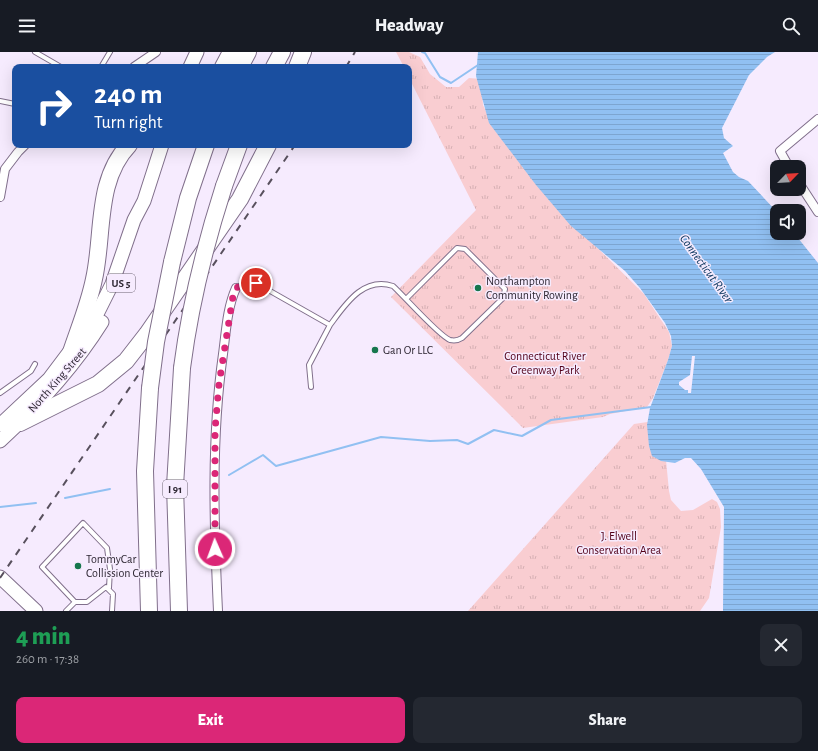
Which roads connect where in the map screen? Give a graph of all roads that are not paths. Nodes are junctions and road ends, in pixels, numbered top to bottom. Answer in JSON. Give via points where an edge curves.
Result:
{"nodes":[{"id":1,"x":35,"y":52,"type":"edge"},
{"id":2,"x":110,"y":52,"type":"edge"},
{"id":3,"x":156,"y":52,"type":"edge"},
{"id":4,"x":197,"y":52,"type":"edge"},
{"id":5,"x":231,"y":52,"type":"edge"},
{"id":6,"x":248,"y":52,"type":"edge"},
{"id":7,"x":282,"y":52,"type":"edge"},
{"id":8,"x":303,"y":52,"type":"edge"},
{"id":9,"x":56,"y":64,"type":"edge"},
{"id":10,"x":103,"y":64,"type":"edge"},
{"id":11,"x":138,"y":64,"type":"edge"},
{"id":12,"x":191,"y":64,"type":"edge"},
{"id":13,"x":225,"y":64,"type":"edge"},
{"id":14,"x":242,"y":64,"type":"edge"},
{"id":15,"x":276,"y":64,"type":"edge"},
{"id":16,"x":298,"y":64,"type":"edge"},
{"id":17,"x":0,"y":101,"type":"edge"},
{"id":18,"x":12,"y":103,"type":"edge"},
{"id":19,"x":818,"y":120,"type":"edge"},
{"id":20,"x":22,"y":148,"type":"edge"},
{"id":21,"x":127,"y":148,"type":"edge"},
{"id":22,"x":161,"y":148,"type":"edge"},
{"id":23,"x":205,"y":148,"type":"edge"},
{"id":24,"x":238,"y":148,"type":"edge"},
{"id":25,"x":266,"y":148,"type":"edge"},
{"id":26,"x":784,"y":160,"type":"edge"},
{"id":27,"x":806,"y":194,"type":"edge"},
{"id":28,"x":0,"y":197,"type":"edge"},
{"id":29,"x":144,"y":201,"type":"junction"},
{"id":30,"x":818,"y":212,"type":"edge"},
{"id":31,"x":236,"y":288,"type":"joint"},
{"id":32,"x":407,"y":298,"type":"junction"},
{"id":33,"x":330,"y":325,"type":"junction"},
{"id":34,"x":71,"y":352,"type":"junction"},
{"id":35,"x":35,"y":364,"type":"dead end"},
{"id":36,"x":311,"y":387,"type":"dead end"},
{"id":37,"x":0,"y":393,"type":"edge"},
{"id":38,"x":20,"y":423,"type":"junction"},
{"id":39,"x":0,"y":425,"type":"edge"},
{"id":40,"x":0,"y":441,"type":"edge"},
{"id":41,"x":0,"y":577,"type":"edge"},
{"id":42,"x":109,"y":588,"type":"junction"},
{"id":43,"x":75,"y":602,"type":"junction"},
{"id":44,"x":36,"y":611,"type":"edge"},
{"id":45,"x":66,"y":611,"type":"edge"},
{"id":46,"x":112,"y":611,"type":"edge"},
{"id":47,"x":149,"y":611,"type":"edge"},
{"id":48,"x":179,"y":611,"type":"edge"},
{"id":49,"x":218,"y":611,"type":"edge"}],
"edges":[{"from":1,"to":9,"type":"lane"},
{"from":2,"to":10,"type":"lane"},
{"from":3,"to":11,"type":"street"},
{"from":4,"to":12,"type":"main road"},
{"from":5,"to":13,"type":"highway"},
{"from":6,"to":14,"type":"highway"},
{"from":7,"to":15,"type":"highway"},
{"from":8,"to":16,"type":"highway"},
{"from":17,"to":18,"type":"lane"},
{"from":19,"to":26,"type":"street","via":[[780,151]]},
{"from":20,"to":28,"type":"street","via":[[5,169]]},
{"from":21,"to":34,"type":"highway","via":[[117,161],[109,181],[95,278]]},
{"from":22,"to":29,"type":"main road","name":"North King Street","number":"US 5"},
{"from":23,"to":47,"type":"highway","number":"I 91","bridge":true,"via":[[188,198],[172,262],[156,342],[150,388],[145,471]]},
{"from":24,"to":48,"type":"highway","number":"I 91","bridge":true,"via":[[209,236],[195,293],[182,368],[175,486]]},
{"from":25,"to":38,"type":"highway","via":[[240,199],[126,361],[98,384]]},
{"from":27,"to":30,"type":"street"},
{"from":29,"to":34,"type":"main road","name":"North King Street","number":"US 5","via":[[134,220],[107,297]]},
{"from":29,"to":38,"type":"main road","name":"North King Street","number":"US 5","via":[[142,222],[132,254],[104,320],[74,364]]},
{"from":31,"to":33,"type":"lane","via":[[247,282],[256,283]]},
{"from":31,"to":49,"type":"street","via":[[227,326],[215,430],[214,502]]},
{"from":32,"to":32,"type":"lane","via":[[440,333],[456,341],[503,298],[505,289],[465,249],[457,248]]},
{"from":32,"to":33,"type":"lane","via":[[387,284],[381,283],[360,290]]},
{"from":33,"to":36,"type":"lane","via":[[309,365]]},
{"from":34,"to":39,"type":"main road","name":"North King Street","number":"US 5","via":[[49,379]]},
{"from":35,"to":37,"type":"lane","via":[[31,371]]},
{"from":38,"to":40,"type":"main road","name":"North King Street","number":"US 5"},
{"from":41,"to":44,"type":"main road"},
{"from":42,"to":43,"type":"lane","via":[[102,588],[87,602]]},
{"from":42,"to":43,"type":"lane","via":[[107,548],[83,523],[42,567]]},
{"from":42,"to":46,"type":"lane","via":[[113,594]]},
{"from":43,"to":45,"type":"lane"}]}
